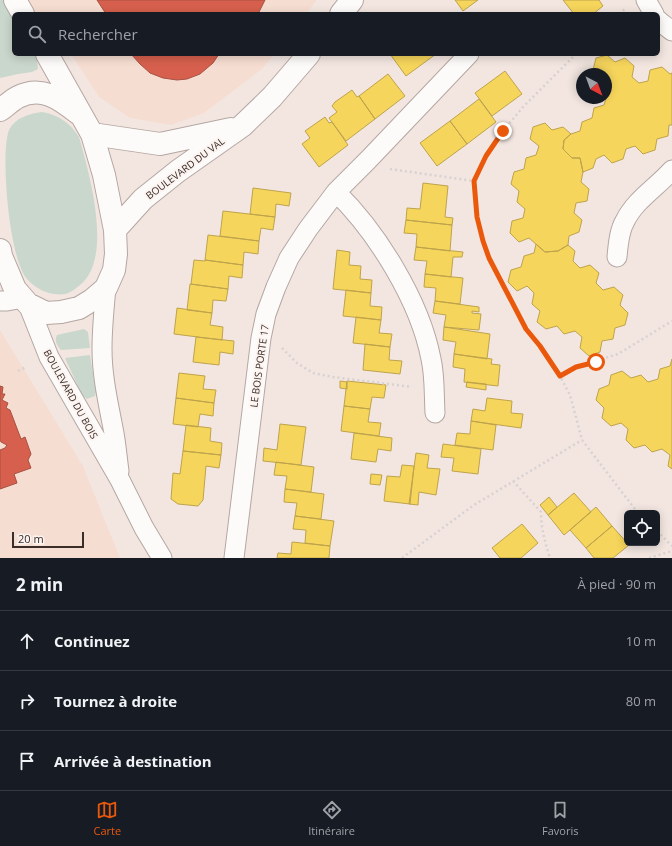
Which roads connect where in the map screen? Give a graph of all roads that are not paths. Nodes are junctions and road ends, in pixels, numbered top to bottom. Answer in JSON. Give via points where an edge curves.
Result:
{"nodes":[{"id":1,"x":14,"y":0,"type":"edge"},
{"id":2,"x":352,"y":0,"type":"edge"},
{"id":3,"x":22,"y":12,"type":"edge"},
{"id":4,"x":343,"y":12,"type":"edge"},
{"id":5,"x":660,"y":22,"type":"edge"},
{"id":6,"x":672,"y":31,"type":"edge"},
{"id":7,"x":48,"y":56,"type":"edge"},
{"id":8,"x":307,"y":56,"type":"edge"},
{"id":9,"x":467,"y":56,"type":"edge"},
{"id":10,"x":0,"y":110,"type":"edge"},
{"id":11,"x":87,"y":125,"type":"junction"},
{"id":12,"x":242,"y":126,"type":"junction"},
{"id":13,"x":672,"y":170,"type":"edge"},
{"id":14,"x":336,"y":192,"type":"junction"},
{"id":15,"x":115,"y":230,"type":"junction"},
{"id":16,"x":0,"y":250,"type":"edge"},
{"id":17,"x":616,"y":257,"type":"dead end"},
{"id":18,"x":106,"y":288,"type":"junction"},
{"id":19,"x":0,"y":301,"type":"edge"},
{"id":20,"x":26,"y":301,"type":"junction"},
{"id":21,"x":435,"y":414,"type":"dead end"},
{"id":22,"x":120,"y":480,"type":"junction"},
{"id":23,"x":162,"y":558,"type":"edge"},
{"id":24,"x":234,"y":558,"type":"edge"}],
"edges":[{"from":1,"to":3,"type":"street"},
{"from":2,"to":4,"type":"street"},
{"from":5,"to":6,"type":"street"},
{"from":7,"to":11,"type":"street"},
{"from":8,"to":12,"type":"street","name":"BOULEVARD DU VAL","via":[[272,97]]},
{"from":9,"to":14,"type":"street","name":"LE BOIS PORTE 17"},
{"from":10,"to":11,"type":"street","via":[[17,97],[34,92],[47,94],[61,99]]},
{"from":11,"to":12,"type":"street","name":"BOULEVARD DU VAL","via":[[160,144]]},
{"from":11,"to":15,"type":"street","via":[[104,175]]},
{"from":12,"to":15,"type":"street","name":"BOULEVARD DU VAL","via":[[143,199]]},
{"from":13,"to":17,"type":"street","via":[[638,203],[625,221]]},
{"from":14,"to":21,"type":"street","via":[[350,205],[392,262],[419,318],[431,359]]},
{"from":14,"to":24,"type":"street","name":"LE BOIS PORTE 17","via":[[289,258],[266,314]]},
{"from":15,"to":18,"type":"street","via":[[115,264]]},
{"from":16,"to":20,"type":"street","via":[[15,288]]},
{"from":18,"to":20,"type":"street","via":[[79,308],[61,312],[46,314]]},
{"from":18,"to":22,"type":"street","name":"BOULEVARD DU BOIS","via":[[103,374]]},
{"from":19,"to":20,"type":"street"},
{"from":20,"to":22,"type":"street","name":"BOULEVARD DU BOIS","via":[[49,356]]},
{"from":22,"to":23,"type":"street","name":"BOULEVARD DU BOIS"}]}
